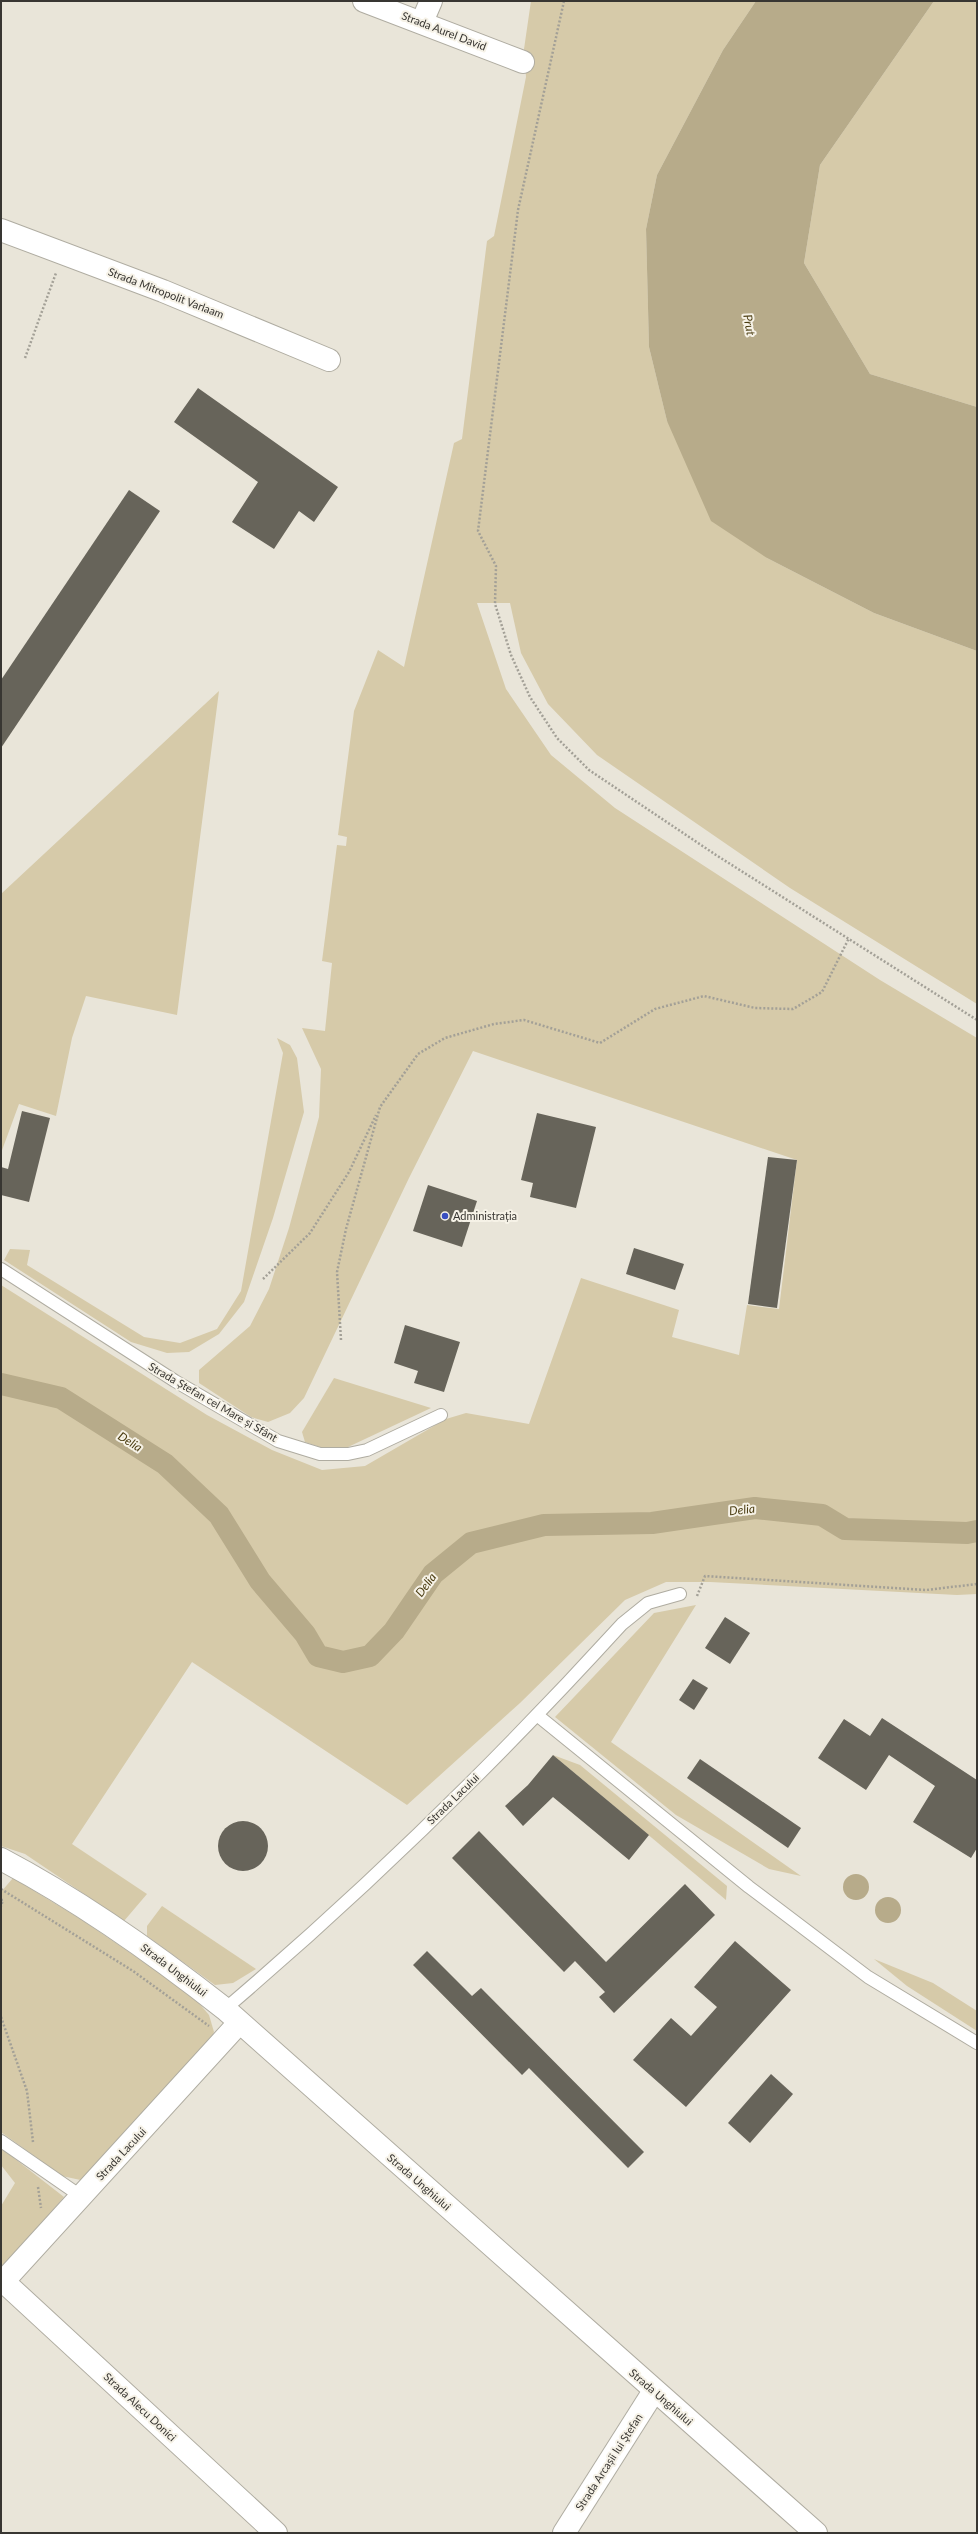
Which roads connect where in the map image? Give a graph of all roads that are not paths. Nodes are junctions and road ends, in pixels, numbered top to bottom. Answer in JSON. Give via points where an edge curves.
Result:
{"nodes":[{"id":1,"x":364,"y":1,"type":"edge"},
{"id":2,"x":431,"y":1,"type":"edge"},
{"id":3,"x":422,"y":22,"type":"junction"},
{"id":4,"x":523,"y":62,"type":"dead end"},
{"id":5,"x":1,"y":230,"type":"edge"},
{"id":6,"x":329,"y":360,"type":"dead end"},
{"id":7,"x":1,"y":1270,"type":"edge"},
{"id":8,"x":441,"y":1415,"type":"dead end"},
{"id":9,"x":680,"y":1594,"type":"dead end"},
{"id":10,"x":537,"y":1715,"type":"junction"},
{"id":11,"x":1,"y":1859,"type":"edge"},
{"id":12,"x":230,"y":2024,"type":"junction"},
{"id":13,"x":977,"y":2043,"type":"edge"},
{"id":14,"x":1,"y":2141,"type":"edge"},
{"id":15,"x":82,"y":2197,"type":"junction"},
{"id":16,"x":2,"y":2282,"type":"edge"},
{"id":17,"x":654,"y":2391,"type":"junction"},
{"id":18,"x":274,"y":2532,"type":"edge"},
{"id":19,"x":564,"y":2533,"type":"edge"},
{"id":20,"x":816,"y":2533,"type":"edge"}],
"edges":[{"from":1,"to":3,"type":"street","name":"Strada Aurel David"},
{"from":2,"to":3,"type":"street"},
{"from":3,"to":4,"type":"street","name":"Strada Aurel David"},
{"from":5,"to":6,"type":"street","name":"Strada Mitropolit Varlaam","via":[[163,291]]},
{"from":7,"to":8,"type":"lane","name":"Strada Ștefan cel Mare și Sfânt","via":[[175,1381],[278,1441],[320,1454],[348,1454],[367,1450]]},
{"from":9,"to":10,"type":"lane","name":"Strada Lacului","via":[[648,1603],[622,1624]]},
{"from":10,"to":12,"type":"lane","name":"Strada Lacului","via":[[454,1799],[288,1956]]},
{"from":10,"to":13,"type":"lane","via":[[800,1926],[868,1977]]},
{"from":11,"to":12,"type":"street","name":"Strada Unghiului","via":[[84,1907],[179,1973]]},
{"from":12,"to":15,"type":"street","name":"Strada Lacului"},
{"from":12,"to":17,"type":"street","name":"Strada Unghiului"},
{"from":14,"to":15,"type":"lane"},
{"from":15,"to":16,"type":"street","name":"Strada Lacului"},
{"from":16,"to":18,"type":"street","name":"Strada Alecu Donici"},
{"from":17,"to":19,"type":"street","name":"Strada Arcașii lui Ştefan"},
{"from":17,"to":20,"type":"street","name":"Strada Unghiului"}]}
